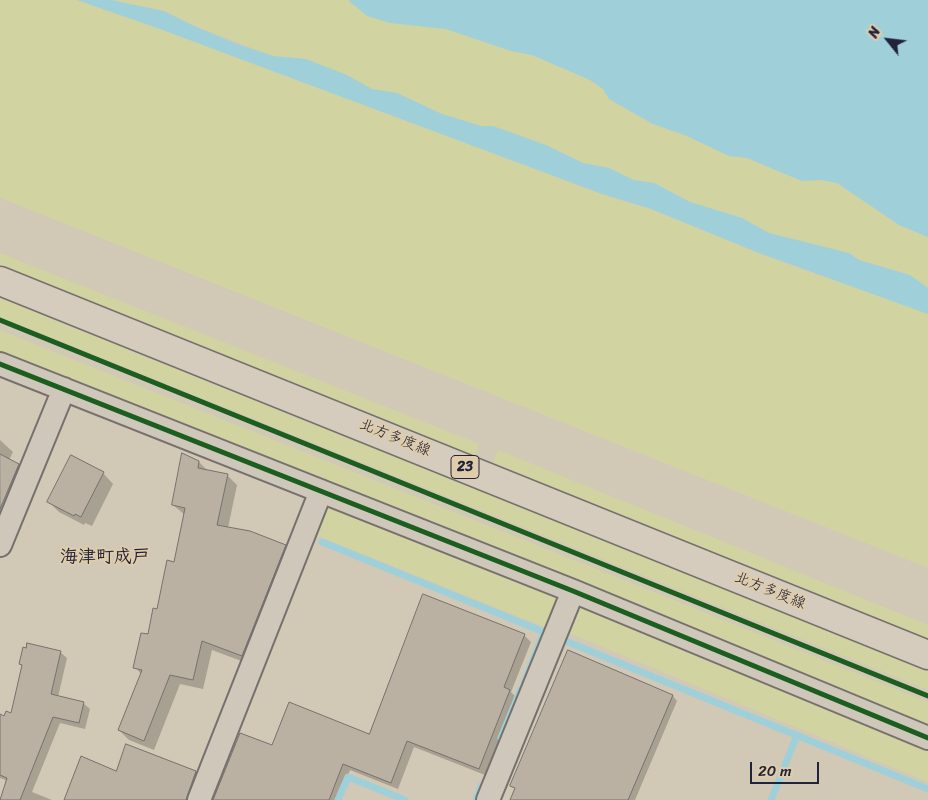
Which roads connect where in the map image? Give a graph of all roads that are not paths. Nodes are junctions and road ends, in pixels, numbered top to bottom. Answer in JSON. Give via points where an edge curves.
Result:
{"nodes":[{"id":1,"x":0,"y":281,"type":"edge"},
{"id":2,"x":0,"y":364,"type":"edge"},
{"id":3,"x":64,"y":389,"type":"junction"},
{"id":4,"x":321,"y":491,"type":"junction"},
{"id":5,"x":0,"y":545,"type":"edge"},
{"id":6,"x":572,"y":591,"type":"junction"},
{"id":7,"x":928,"y":655,"type":"edge"},
{"id":8,"x":928,"y":738,"type":"edge"},
{"id":9,"x":198,"y":800,"type":"edge"},
{"id":10,"x":488,"y":800,"type":"edge"}],
"edges":[{"from":1,"to":7,"type":"main road","name":"北方多度線","number":"23"},
{"from":2,"to":3,"type":"street"},
{"from":3,"to":4,"type":"street"},
{"from":3,"to":5,"type":"street"},
{"from":4,"to":6,"type":"street"},
{"from":4,"to":9,"type":"street"},
{"from":6,"to":8,"type":"street"},
{"from":6,"to":10,"type":"street"}]}
